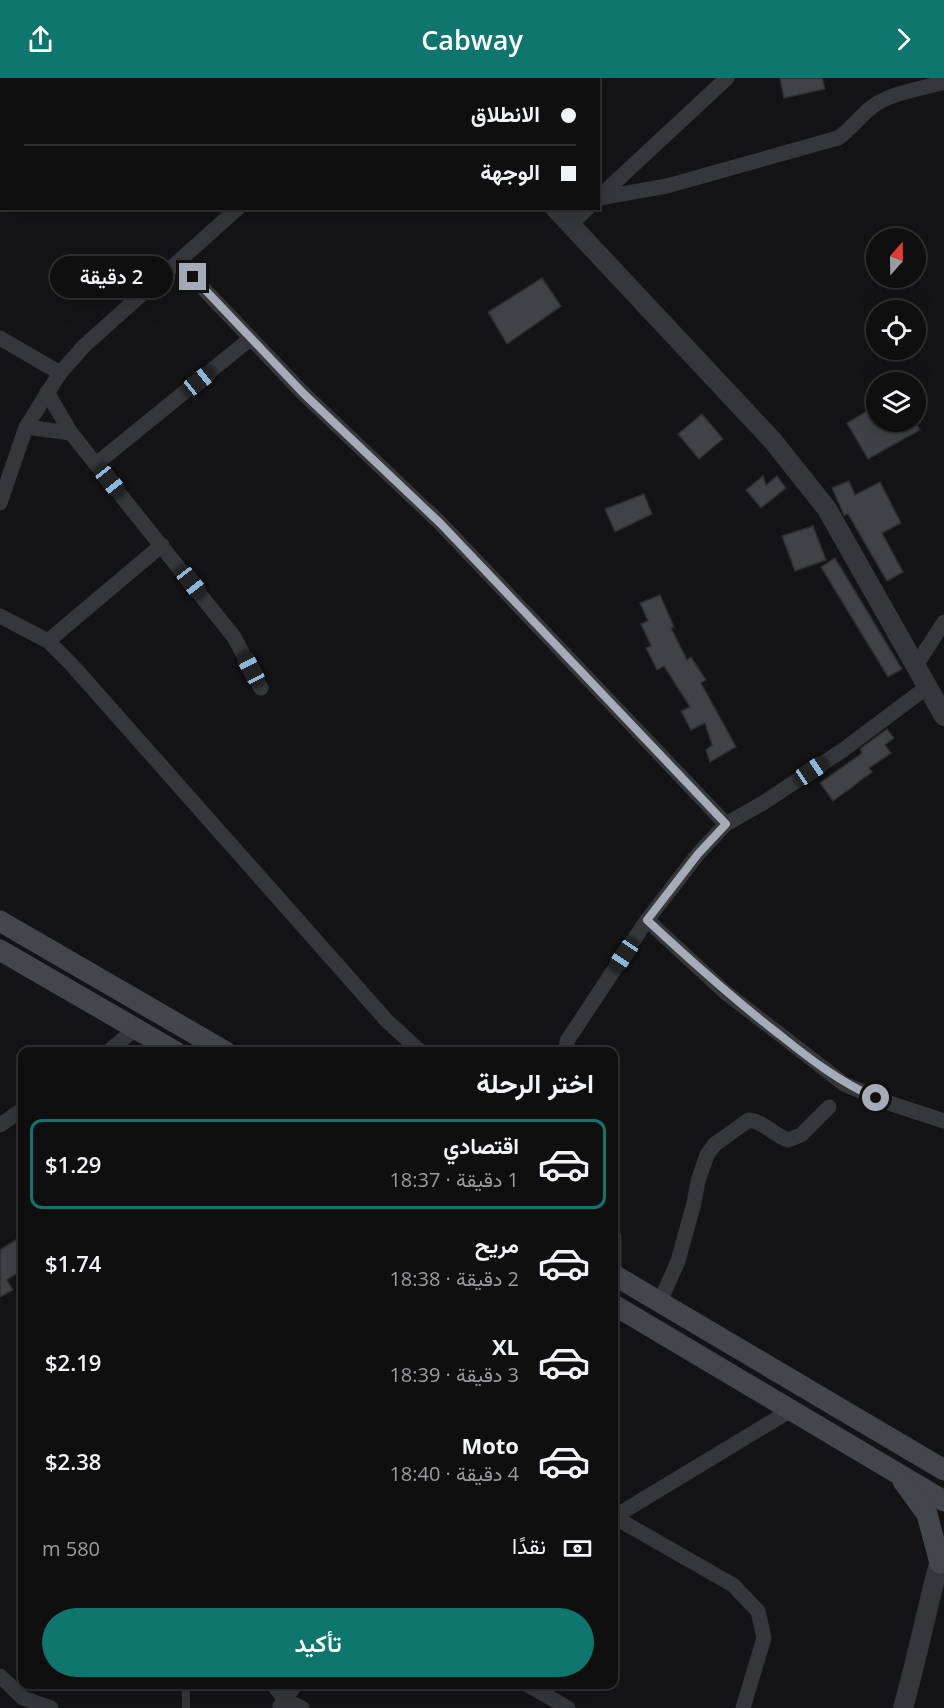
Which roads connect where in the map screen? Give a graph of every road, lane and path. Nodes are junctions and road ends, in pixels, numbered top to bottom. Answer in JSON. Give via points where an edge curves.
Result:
{"nodes":[{"id":1,"x":727,"y":78,"type":"edge"},
{"id":2,"x":944,"y":82,"type":"edge"},
{"id":3,"x":600,"y":197,"type":"edge"},
{"id":4,"x":600,"y":198,"type":"edge"},
{"id":5,"x":236,"y":210,"type":"edge"},
{"id":6,"x":557,"y":210,"type":"edge"},
{"id":7,"x":586,"y":210,"type":"edge"},
{"id":8,"x":570,"y":225,"type":"junction"},
{"id":9,"x":178,"y":262,"type":"junction"},
{"id":10,"x":0,"y":338,"type":"edge"},
{"id":11,"x":250,"y":339,"type":"junction"},
{"id":12,"x":60,"y":373,"type":"junction"},
{"id":13,"x":47,"y":392,"type":"junction"},
{"id":14,"x":26,"y":427,"type":"junction"},
{"id":15,"x":71,"y":433,"type":"junction"},
{"id":16,"x":96,"y":464,"type":"junction"},
{"id":17,"x":0,"y":503,"type":"edge"},
{"id":18,"x":162,"y":545,"type":"junction"},
{"id":19,"x":0,"y":616,"type":"edge"},
{"id":20,"x":944,"y":622,"type":"edge"},
{"id":21,"x":48,"y":641,"type":"junction"},
{"id":22,"x":915,"y":666,"type":"junction"},
{"id":23,"x":927,"y":687,"type":"junction"},
{"id":24,"x":261,"y":688,"type":"dead end"},
{"id":25,"x":944,"y":716,"type":"edge"},
{"id":26,"x":726,"y":824,"type":"junction"},
{"id":27,"x":647,"y":920,"type":"junction"},
{"id":28,"x":0,"y":921,"type":"edge"},
{"id":29,"x":0,"y":950,"type":"edge"},
{"id":30,"x":136,"y":1028,"type":"junction"},
{"id":31,"x":114,"y":1047,"type":"edge"},
{"id":32,"x":168,"y":1047,"type":"edge"},
{"id":33,"x":217,"y":1047,"type":"edge"},
{"id":34,"x":416,"y":1047,"type":"edge"},
{"id":35,"x":566,"y":1047,"type":"edge"},
{"id":36,"x":829,"y":1107,"type":"dead end"},
{"id":37,"x":18,"y":1113,"type":"edge"},
{"id":38,"x":944,"y":1121,"type":"edge"},
{"id":39,"x":0,"y":1125,"type":"edge"},
{"id":40,"x":618,"y":1277,"type":"edge"},
{"id":41,"x":660,"y":1302,"type":"junction"},
{"id":42,"x":618,"y":1307,"type":"edge"},
{"id":43,"x":790,"y":1410,"type":"junction"},
{"id":44,"x":944,"y":1448,"type":"edge"},
{"id":45,"x":916,"y":1452,"type":"junction"},
{"id":46,"x":944,"y":1470,"type":"edge"},
{"id":47,"x":895,"y":1471,"type":"junction"},
{"id":48,"x":944,"y":1501,"type":"edge"},
{"id":49,"x":618,"y":1515,"type":"edge"},
{"id":50,"x":618,"y":1519,"type":"edge"},
{"id":51,"x":942,"y":1555,"type":"edge"},
{"id":52,"x":944,"y":1592,"type":"edge"},
{"id":53,"x":921,"y":1646,"type":"junction"},
{"id":54,"x":0,"y":1676,"type":"edge"},
{"id":55,"x":184,"y":1689,"type":"edge"},
{"id":56,"x":275,"y":1689,"type":"edge"},
{"id":57,"x":292,"y":1689,"type":"edge"},
{"id":58,"x":535,"y":1689,"type":"edge"},
{"id":59,"x":22,"y":1703,"type":"edge"},
{"id":60,"x":282,"y":1704,"type":"edge"},
{"id":61,"x":51,"y":1708,"type":"edge"},
{"id":62,"x":186,"y":1708,"type":"edge"},
{"id":63,"x":302,"y":1708,"type":"edge"},
{"id":64,"x":568,"y":1708,"type":"edge"},
{"id":65,"x":743,"y":1708,"type":"edge"},
{"id":66,"x":903,"y":1708,"type":"edge"}],
"edges":[{"from":1,"to":3,"type":"street"},
{"from":2,"to":4,"type":"street","via":[[885,99],[863,113],[838,138],[668,186]]},
{"from":5,"to":9,"type":"street"},
{"from":6,"to":8,"type":"street"},
{"from":7,"to":8,"type":"street"},
{"from":8,"to":22,"type":"street","via":[[773,441],[827,509]]},
{"from":9,"to":11,"type":"street"},
{"from":9,"to":12,"type":"street","via":[[84,345]]},
{"from":10,"to":12,"type":"street"},
{"from":11,"to":16,"type":"street"},
{"from":11,"to":26,"type":"street","via":[[441,524]]},
{"from":12,"to":13,"type":"street"},
{"from":13,"to":14,"type":"street"},
{"from":13,"to":15,"type":"street"},
{"from":14,"to":15,"type":"street"},
{"from":14,"to":17,"type":"street"},
{"from":15,"to":16,"type":"street"},
{"from":16,"to":18,"type":"street"},
{"from":18,"to":21,"type":"street"},
{"from":18,"to":24,"type":"street","via":[[234,636]]},
{"from":19,"to":21,"type":"street"},
{"from":20,"to":22,"type":"street"},
{"from":21,"to":34,"type":"street","via":[[387,1021]]},
{"from":22,"to":23,"type":"street"},
{"from":23,"to":25,"type":"street"},
{"from":23,"to":26,"type":"street","via":[[843,750]]},
{"from":26,"to":27,"type":"street"},
{"from":27,"to":35,"type":"street"},
{"from":27,"to":38,"type":"street","via":[[725,992],[844,1084]]},
{"from":28,"to":33,"type":"main road"},
{"from":29,"to":30,"type":"main road"},
{"from":30,"to":31,"type":"street"},
{"from":30,"to":32,"type":"main road"},
{"from":36,"to":41,"type":"street","via":[[801,1136],[788,1140],[776,1136],[760,1121],[749,1120],[715,1144],[702,1167],[678,1261]]},
{"from":37,"to":39,"type":"street"},
{"from":40,"to":41,"type":"main road"},
{"from":41,"to":45,"type":"main road"},
{"from":42,"to":43,"type":"main road"},
{"from":43,"to":47,"type":"main road"},
{"from":43,"to":49,"type":"street"},
{"from":44,"to":45,"type":"main road"},
{"from":45,"to":46,"type":"main road"},
{"from":47,"to":48,"type":"main road"},
{"from":47,"to":51,"type":"main road","via":[[927,1514]]},
{"from":50,"to":65,"type":"street","via":[[733,1585],[758,1611],[764,1638]]},
{"from":51,"to":53,"type":"street","via":[[926,1608]]},
{"from":52,"to":53,"type":"street"},
{"from":53,"to":66,"type":"street"},
{"from":54,"to":59,"type":"street"},
{"from":55,"to":62,"type":"lane"},
{"from":56,"to":60,"type":"street"},
{"from":57,"to":60,"type":"street"},
{"from":58,"to":64,"type":"street"},
{"from":59,"to":61,"type":"street"},
{"from":60,"to":63,"type":"street"}]}
